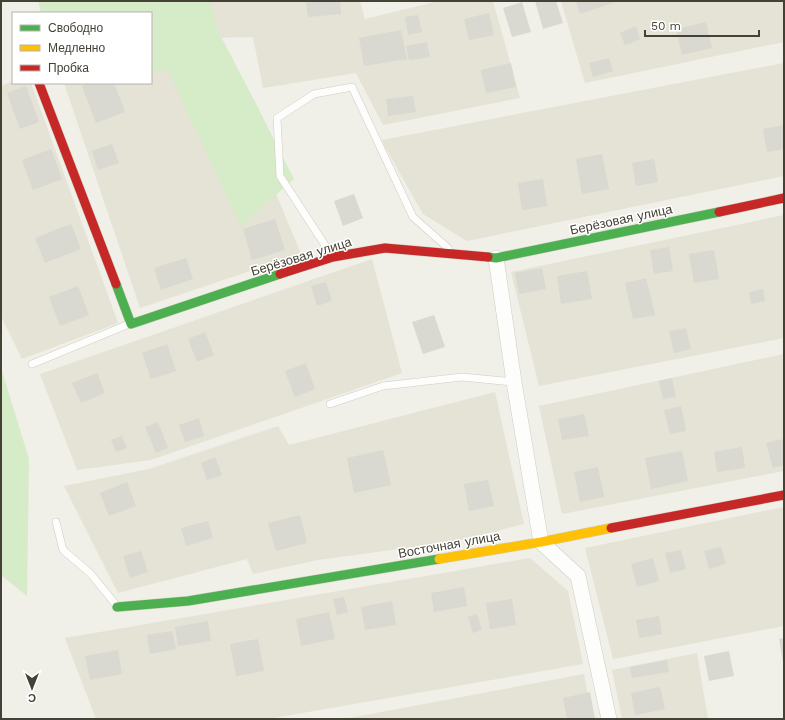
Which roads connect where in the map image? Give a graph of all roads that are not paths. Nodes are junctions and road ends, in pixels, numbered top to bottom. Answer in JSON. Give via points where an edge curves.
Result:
{"nodes":[{"id":1,"x":39,"y":84,"type":"edge"},
{"id":2,"x":784,"y":198,"type":"edge"},
{"id":3,"x":455,"y":254,"type":"junction"},
{"id":4,"x":333,"y":257,"type":"junction"},
{"id":5,"x":496,"y":258,"type":"junction"},
{"id":6,"x":131,"y":324,"type":"junction"},
{"id":7,"x":32,"y":364,"type":"dead end"},
{"id":8,"x":514,"y":382,"type":"junction"},
{"id":9,"x":330,"y":404,"type":"dead end"},
{"id":10,"x":784,"y":495,"type":"edge"},
{"id":11,"x":56,"y":522,"type":"dead end"},
{"id":12,"x":541,"y":542,"type":"junction"},
{"id":13,"x":117,"y":607,"type":"joint"},
{"id":14,"x":609,"y":719,"type":"edge"}],
"edges":[{"from":1,"to":6,"type":"street"},
{"from":2,"to":5,"type":"street","name":"Берёзовая улица"},
{"from":3,"to":4,"type":"street","name":"Берёзовая улица","via":[[385,248]]},
{"from":3,"to":4,"type":"lane","via":[[413,217],[352,87],[314,94],[277,118],[280,176]]},
{"from":3,"to":5,"type":"street","name":"Берёзовая улица"},
{"from":4,"to":6,"type":"street","name":"Берёзовая улица"},
{"from":5,"to":8,"type":"street"},
{"from":6,"to":7,"type":"lane"},
{"from":8,"to":9,"type":"lane","via":[[462,378],[383,386]]},
{"from":8,"to":12,"type":"street"},
{"from":10,"to":12,"type":"street","name":"Восточная улица"},
{"from":11,"to":13,"type":"lane","via":[[62,550],[90,573]]},
{"from":12,"to":13,"type":"street","name":"Восточная улица","via":[[188,601]]},
{"from":12,"to":14,"type":"street","via":[[578,576]]}]}
